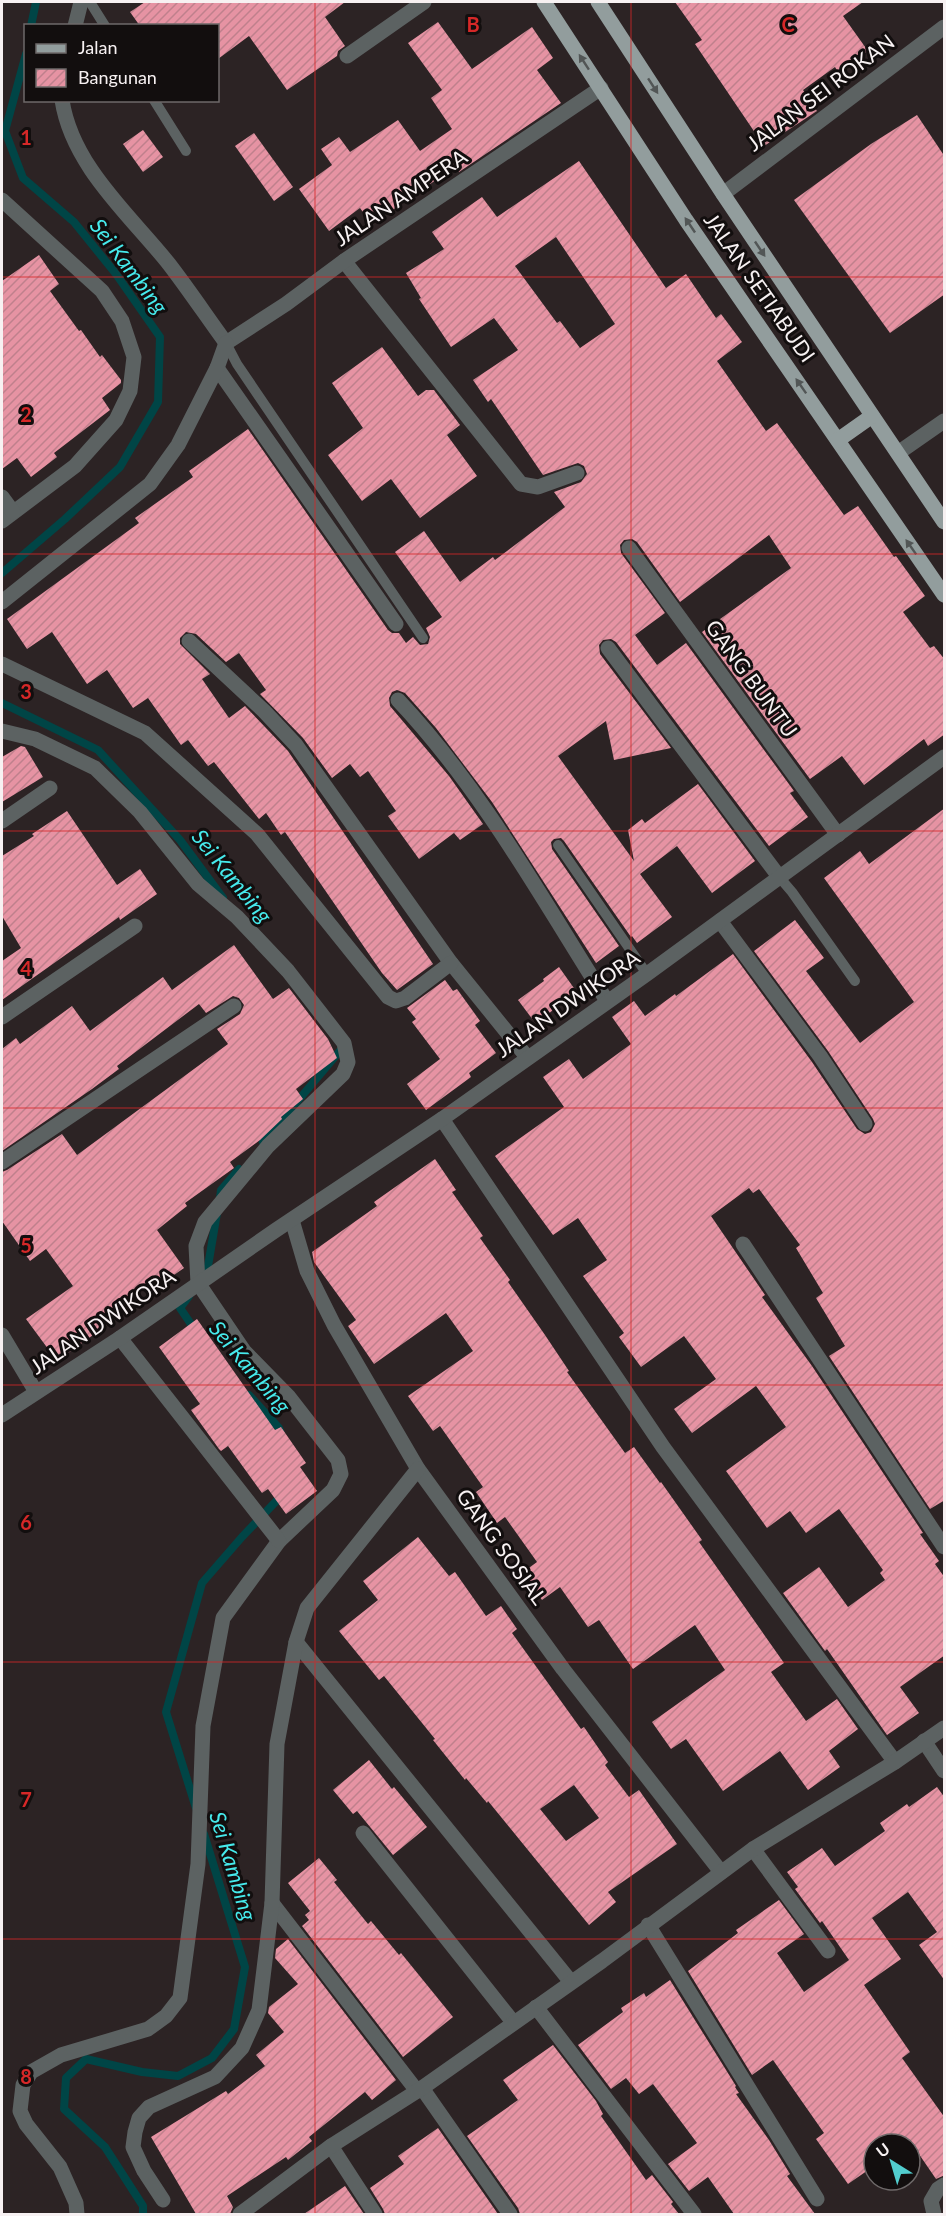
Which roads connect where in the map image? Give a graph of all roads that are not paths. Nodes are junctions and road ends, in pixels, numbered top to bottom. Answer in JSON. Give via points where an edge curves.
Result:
{"nodes":[{"id":1,"x":81,"y":2,"type":"edge"},
{"id":2,"x":90,"y":2,"type":"edge"},
{"id":3,"x":424,"y":2,"type":"edge"},
{"id":4,"x":544,"y":2,"type":"edge"},
{"id":5,"x":604,"y":4,"type":"edge"},
{"id":6,"x":76,"y":24,"type":"edge"},
{"id":7,"x":104,"y":24,"type":"edge"},
{"id":8,"x":945,"y":27,"type":"edge"},
{"id":9,"x":347,"y":56,"type":"dead end"},
{"id":10,"x":601,"y":88,"type":"junction"},
{"id":11,"x":62,"y":102,"type":"edge"},
{"id":12,"x":155,"y":102,"type":"edge"},
{"id":13,"x":186,"y":151,"type":"dead end"},
{"id":14,"x":723,"y":194,"type":"junction"},
{"id":15,"x":2,"y":200,"type":"edge"},
{"id":16,"x":344,"y":261,"type":"junction"},
{"id":17,"x":226,"y":343,"type":"junction"},
{"id":18,"x":217,"y":368,"type":"junction"},
{"id":19,"x":872,"y":416,"type":"junction"},
{"id":20,"x":945,"y":421,"type":"edge"},
{"id":21,"x":838,"y":440,"type":"junction"},
{"id":22,"x":898,"y":453,"type":"junction"},
{"id":23,"x":577,"y":473,"type":"dead end"},
{"id":24,"x":2,"y":497,"type":"edge"},
{"id":25,"x":7,"y":517,"type":"edge"},
{"id":26,"x":945,"y":522,"type":"edge"},
{"id":27,"x":629,"y":548,"type":"dead end"},
{"id":28,"x":945,"y":595,"type":"edge"},
{"id":29,"x":2,"y":602,"type":"edge"},
{"id":30,"x":396,"y":624,"type":"dead end"},
{"id":31,"x":423,"y":638,"type":"dead end"},
{"id":32,"x":189,"y":641,"type":"dead end"},
{"id":33,"x":608,"y":648,"type":"dead end"},
{"id":34,"x":2,"y":664,"type":"edge"},
{"id":35,"x":399,"y":700,"type":"dead end"},
{"id":36,"x":2,"y":731,"type":"edge"},
{"id":37,"x":945,"y":757,"type":"edge"},
{"id":38,"x":50,"y":788,"type":"dead end"},
{"id":39,"x":2,"y":821,"type":"edge"},
{"id":40,"x":838,"y":835,"type":"junction"},
{"id":41,"x":558,"y":845,"type":"dead end"},
{"id":42,"x":780,"y":878,"type":"junction"},
{"id":43,"x":720,"y":921,"type":"junction"},
{"id":44,"x":135,"y":926,"type":"dead end"},
{"id":45,"x":451,"y":963,"type":"junction"},
{"id":46,"x":647,"y":974,"type":"junction"},
{"id":47,"x":855,"y":981,"type":"dead end"},
{"id":48,"x":607,"y":1001,"type":"junction"},
{"id":49,"x":234,"y":1006,"type":"dead end"},
{"id":50,"x":2,"y":1017,"type":"edge"},
{"id":51,"x":527,"y":1057,"type":"junction"},
{"id":52,"x":442,"y":1119,"type":"junction"},
{"id":53,"x":865,"y":1124,"type":"dead end"},
{"id":54,"x":2,"y":1162,"type":"edge"},
{"id":55,"x":292,"y":1220,"type":"junction"},
{"id":56,"x":743,"y":1244,"type":"dead end"},
{"id":57,"x":204,"y":1279,"type":"junction"},
{"id":58,"x":2,"y":1335,"type":"edge"},
{"id":59,"x":120,"y":1338,"type":"junction"},
{"id":60,"x":36,"y":1392,"type":"junction"},
{"id":61,"x":2,"y":1415,"type":"edge"},
{"id":62,"x":418,"y":1469,"type":"junction"},
{"id":63,"x":279,"y":1541,"type":"junction"},
{"id":64,"x":945,"y":1547,"type":"edge"},
{"id":65,"x":296,"y":1642,"type":"junction"},
{"id":66,"x":945,"y":1728,"type":"edge"},
{"id":67,"x":924,"y":1741,"type":"junction"},
{"id":68,"x":895,"y":1762,"type":"junction"},
{"id":69,"x":945,"y":1771,"type":"edge"},
{"id":70,"x":363,"y":1833,"type":"dead end"},
{"id":71,"x":753,"y":1849,"type":"junction"},
{"id":72,"x":722,"y":1872,"type":"junction"},
{"id":73,"x":272,"y":1903,"type":"junction"},
{"id":74,"x":648,"y":1925,"type":"junction"},
{"id":75,"x":828,"y":1952,"type":"dead end"},
{"id":76,"x":571,"y":1982,"type":"junction"},
{"id":77,"x":536,"y":2007,"type":"junction"},
{"id":78,"x":513,"y":2022,"type":"junction"},
{"id":79,"x":420,"y":2090,"type":"junction"},
{"id":80,"x":331,"y":2146,"type":"junction"},
{"id":81,"x":945,"y":2185,"type":"edge"},
{"id":82,"x":817,"y":2199,"type":"dead end"},
{"id":83,"x":163,"y":2200,"type":"dead end"},
{"id":84,"x":76,"y":2214,"type":"edge"},
{"id":85,"x":240,"y":2214,"type":"edge"},
{"id":86,"x":375,"y":2214,"type":"edge"},
{"id":87,"x":510,"y":2214,"type":"edge"},
{"id":88,"x":694,"y":2214,"type":"edge"},
{"id":89,"x":934,"y":2214,"type":"edge"}],
"edges":[{"from":1,"to":6,"type":"street"},
{"from":2,"to":7,"type":"lane"},
{"from":3,"to":9,"type":"street"},
{"from":10,"to":4,"type":"main road","name":"JALAN SETIABUDI","one_way":true},
{"from":5,"to":14,"type":"main road","name":"JALAN SETIABUDI","one_way":true},
{"from":8,"to":14,"type":"street","name":"JALAN SEI ROKAN"},
{"from":10,"to":16,"type":"street","name":"JALAN AMPERA"},
{"from":21,"to":10,"type":"main road","name":"JALAN SETIABUDI","one_way":true,"via":[[686,220]]},
{"from":11,"to":17,"type":"street","via":[[65,118],[87,163],[170,265]]},
{"from":12,"to":13,"type":"lane"},
{"from":14,"to":19,"type":"main road","name":"JALAN SETIABUDI","one_way":true},
{"from":15,"to":25,"type":"street","via":[[102,291],[122,321],[134,357],[130,391],[116,420],[75,466]]},
{"from":16,"to":17,"type":"street","name":"JALAN AMPERA"},
{"from":16,"to":23,"type":"street","via":[[521,484],[538,487]]},
{"from":17,"to":18,"type":"street"},
{"from":17,"to":31,"type":"lane"},
{"from":18,"to":29,"type":"street","via":[[178,445],[150,484]]},
{"from":18,"to":30,"type":"street"},
{"from":19,"to":21,"type":"main road"},
{"from":19,"to":22,"type":"main road","name":"JALAN SETIABUDI"},
{"from":20,"to":22,"type":"street"},
{"from":28,"to":21,"type":"main road","name":"JALAN SETIABUDI","one_way":true},
{"from":22,"to":26,"type":"main road","name":"JALAN SETIABUDI"},
{"from":24,"to":25,"type":"street"},
{"from":27,"to":40,"type":"street","name":"GANG BUNTU"},
{"from":32,"to":45,"type":"street","via":[[296,745]]},
{"from":33,"to":42,"type":"street"},
{"from":34,"to":45,"type":"street","via":[[145,733],[257,834],[388,997],[396,1001],[405,998]]},
{"from":35,"to":48,"type":"street","via":[[468,782]]},
{"from":36,"to":57,"type":"street","via":[[35,739],[96,768],[140,812],[198,884],[237,917],[288,971],[344,1043],[348,1062],[343,1074],[268,1146],[205,1222],[196,1246]]},
{"from":37,"to":40,"type":"street","name":"JALAN DWIKORA"},
{"from":38,"to":39,"type":"street"},
{"from":40,"to":42,"type":"street","name":"JALAN DWIKORA"},
{"from":41,"to":46,"type":"lane"},
{"from":42,"to":43,"type":"street","name":"JALAN DWIKORA"},
{"from":42,"to":47,"type":"lane"},
{"from":43,"to":46,"type":"street","name":"JALAN DWIKORA"},
{"from":43,"to":53,"type":"street"},
{"from":44,"to":50,"type":"street"},
{"from":45,"to":51,"type":"street"},
{"from":46,"to":48,"type":"street","name":"JALAN DWIKORA"},
{"from":48,"to":51,"type":"street","name":"JALAN DWIKORA"},
{"from":49,"to":54,"type":"street"},
{"from":51,"to":52,"type":"street","name":"JALAN DWIKORA"},
{"from":52,"to":55,"type":"street","name":"JALAN DWIKORA"},
{"from":52,"to":68,"type":"street","via":[[663,1447]]},
{"from":55,"to":57,"type":"street","name":"JALAN DWIKORA"},
{"from":55,"to":62,"type":"street","name":"GANG SOSIAL","via":[[307,1271],[334,1325]]},
{"from":56,"to":64,"type":"street"},
{"from":57,"to":59,"type":"street","name":"JALAN DWIKORA"},
{"from":57,"to":63,"type":"street","via":[[244,1351],[289,1397],[338,1460],[341,1474],[333,1490]]},
{"from":58,"to":60,"type":"street"},
{"from":59,"to":60,"type":"street","name":"JALAN DWIKORA"},
{"from":59,"to":63,"type":"street"},
{"from":60,"to":61,"type":"street","name":"JALAN DWIKORA"},
{"from":62,"to":65,"type":"street","via":[[307,1608]]},
{"from":62,"to":72,"type":"street","name":"GANG SOSIAL","via":[[563,1669]]},
{"from":63,"to":84,"type":"street","via":[[223,1618],[218,1635],[203,1726],[198,1864],[180,1998],[166,2016],[148,2029],[61,2055],[31,2072],[23,2085],[20,2111],[60,2167]]},
{"from":65,"to":73,"type":"street","via":[[277,1744]]},
{"from":65,"to":76,"type":"street"},
{"from":66,"to":67,"type":"street"},
{"from":67,"to":68,"type":"street"},
{"from":67,"to":69,"type":"street"},
{"from":68,"to":71,"type":"street"},
{"from":70,"to":78,"type":"street"},
{"from":71,"to":72,"type":"street"},
{"from":71,"to":75,"type":"street"},
{"from":72,"to":74,"type":"street"},
{"from":73,"to":79,"type":"street"},
{"from":73,"to":83,"type":"street","via":[[259,2010],[242,2048],[216,2077],[149,2108],[139,2118],[133,2147]]},
{"from":74,"to":76,"type":"street"},
{"from":74,"to":82,"type":"street"},
{"from":76,"to":77,"type":"street"},
{"from":77,"to":78,"type":"street"},
{"from":77,"to":88,"type":"street"},
{"from":78,"to":79,"type":"street"},
{"from":79,"to":80,"type":"street"},
{"from":79,"to":87,"type":"street"},
{"from":80,"to":85,"type":"street"},
{"from":80,"to":86,"type":"street"},
{"from":81,"to":89,"type":"street","via":[[931,2201]]}]}
